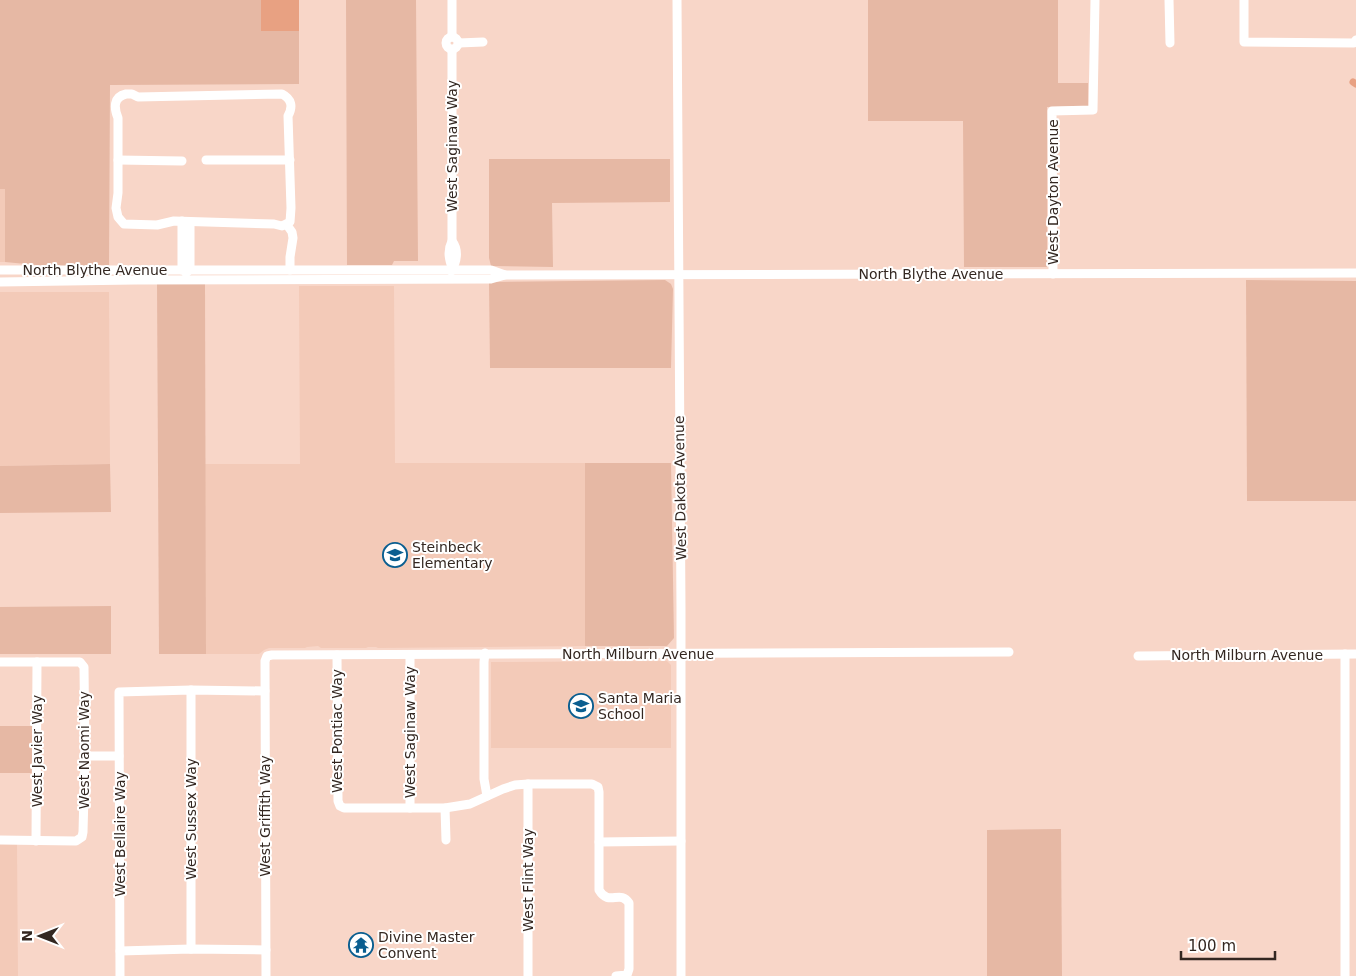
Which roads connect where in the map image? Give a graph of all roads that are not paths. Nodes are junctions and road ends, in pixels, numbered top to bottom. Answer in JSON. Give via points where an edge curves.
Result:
{"nodes":[{"id":1,"x":452,"y":0,"type":"edge"},
{"id":2,"x":676,"y":0,"type":"edge"},
{"id":3,"x":1094,"y":0,"type":"edge"},
{"id":4,"x":1169,"y":0,"type":"edge"},
{"id":5,"x":1244,"y":0,"type":"edge"},
{"id":6,"x":1356,"y":40,"type":"edge"},
{"id":7,"x":483,"y":42,"type":"dead end"},
{"id":8,"x":454,"y":43,"type":"junction"},
{"id":9,"x":1170,"y":43,"type":"dead end"},
{"id":10,"x":118,"y":160,"type":"junction"},
{"id":11,"x":206,"y":160,"type":"dead end"},
{"id":12,"x":290,"y":160,"type":"junction"},
{"id":13,"x":182,"y":161,"type":"dead end"},
{"id":14,"x":186,"y":222,"type":"junction"},
{"id":15,"x":287,"y":225,"type":"junction"},
{"id":16,"x":0,"y":270,"type":"edge"},
{"id":17,"x":186,"y":270,"type":"junction"},
{"id":18,"x":290,"y":270,"type":"junction"},
{"id":19,"x":453,"y":270,"type":"junction"},
{"id":20,"x":1356,"y":273,"type":"edge"},
{"id":21,"x":678,"y":274,"type":"junction"},
{"id":22,"x":1053,"y":274,"type":"junction"},
{"id":23,"x":312,"y":275,"type":"junction"},
{"id":24,"x":505,"y":275,"type":"junction"},
{"id":25,"x":394,"y":279,"type":"junction"},
{"id":26,"x":134,"y":280,"type":"junction"},
{"id":27,"x":0,"y":282,"type":"edge"},
{"id":28,"x":1009,"y":652,"type":"dead end"},
{"id":29,"x":485,"y":654,"type":"junction"},
{"id":30,"x":680,"y":654,"type":"junction"},
{"id":31,"x":1345,"y":654,"type":"junction"},
{"id":32,"x":1356,"y":654,"type":"edge"},
{"id":33,"x":337,"y":655,"type":"junction"},
{"id":34,"x":410,"y":655,"type":"junction"},
{"id":35,"x":267,"y":656,"type":"joint"},
{"id":36,"x":1138,"y":656,"type":"dead end"},
{"id":37,"x":0,"y":662,"type":"edge"},
{"id":38,"x":37,"y":662,"type":"junction"},
{"id":39,"x":192,"y":690,"type":"junction"},
{"id":40,"x":265,"y":691,"type":"junction"},
{"id":41,"x":85,"y":756,"type":"junction"},
{"id":42,"x":119,"y":756,"type":"junction"},
{"id":43,"x":528,"y":784,"type":"junction"},
{"id":44,"x":488,"y":796,"type":"junction"},
{"id":45,"x":410,"y":808,"type":"junction"},
{"id":46,"x":445,"y":808,"type":"junction"},
{"id":47,"x":0,"y":840,"type":"edge"},
{"id":48,"x":446,"y":840,"type":"dead end"},
{"id":49,"x":36,"y":841,"type":"junction"},
{"id":50,"x":681,"y":841,"type":"junction"},
{"id":51,"x":599,"y":842,"type":"junction"},
{"id":52,"x":191,"y":948,"type":"junction"},
{"id":53,"x":266,"y":950,"type":"junction"},
{"id":54,"x":120,"y":951,"type":"junction"},
{"id":55,"x":120,"y":976,"type":"edge"},
{"id":56,"x":266,"y":976,"type":"edge"},
{"id":57,"x":528,"y":976,"type":"edge"},
{"id":58,"x":616,"y":976,"type":"edge"},
{"id":59,"x":681,"y":976,"type":"edge"},
{"id":60,"x":1345,"y":976,"type":"edge"}],
"edges":[{"from":1,"to":8,"type":"street","name":"West Saginaw Way"},
{"from":2,"to":21,"type":"street","name":"West Dakota Avenue"},
{"from":3,"to":22,"type":"street","name":"West Dayton Avenue","via":[[1094,110],[1052,111]]},
{"from":4,"to":9,"type":"street"},
{"from":5,"to":6,"type":"street","via":[[1244,42],[1354,43]]},
{"from":7,"to":8,"type":"street"},
{"from":8,"to":19,"type":"street","name":"West Saginaw Way","via":[[452,241],[449,247]]},
{"from":10,"to":12,"type":"street","via":[[115,104],[122,95],[132,94],[138,97],[282,94],[290,99],[291,105],[288,116]]},
{"from":10,"to":13,"type":"street"},
{"from":10,"to":14,"type":"street","via":[[116,208],[121,222],[157,225]]},
{"from":11,"to":12,"type":"street"},
{"from":12,"to":15,"type":"street","via":[[291,220]]},
{"from":14,"to":15,"type":"street"},
{"from":14,"to":17,"type":"street"},
{"from":15,"to":18,"type":"street","via":[[293,238]]},
{"from":16,"to":17,"type":"street","name":"North Blythe Avenue"},
{"from":17,"to":18,"type":"street","name":"North Blythe Avenue"},
{"from":17,"to":26,"type":"street","name":"North Blythe Avenue","via":[[182,276],[144,276]]},
{"from":18,"to":23,"type":"street","name":"North Blythe Avenue"},
{"from":19,"to":23,"type":"street","name":"North Blythe Avenue"},
{"from":19,"to":24,"type":"street","name":"North Blythe Avenue","via":[[491,270]]},
{"from":19,"to":25,"type":"street","name":"North Blythe Avenue","via":[[446,276],[400,276]]},
{"from":20,"to":22,"type":"street","name":"North Blythe Avenue"},
{"from":21,"to":22,"type":"street","name":"North Blythe Avenue"},
{"from":21,"to":24,"type":"street","name":"North Blythe Avenue"},
{"from":21,"to":30,"type":"street","name":"West Dakota Avenue"},
{"from":23,"to":25,"type":"street","name":"North Blythe Avenue"},
{"from":23,"to":26,"type":"street","name":"North Blythe Avenue"},
{"from":24,"to":25,"type":"street","name":"North Blythe Avenue","via":[[491,279]]},
{"from":26,"to":27,"type":"street","name":"North Blythe Avenue"},
{"from":28,"to":30,"type":"street","name":"North Milburn Avenue"},
{"from":29,"to":30,"type":"street","name":"North Milburn Avenue"},
{"from":29,"to":34,"type":"street","name":"North Milburn Avenue"},
{"from":29,"to":44,"type":"street","via":[[484,778]]},
{"from":30,"to":50,"type":"street","name":"West Dakota Avenue"},
{"from":31,"to":32,"type":"street","name":"North Milburn Avenue"},
{"from":31,"to":36,"type":"street","name":"North Milburn Avenue"},
{"from":31,"to":60,"type":"street"},
{"from":33,"to":34,"type":"street","name":"North Milburn Avenue"},
{"from":33,"to":35,"type":"street","name":"North Milburn Avenue"},
{"from":33,"to":45,"type":"street","name":"West Pontiac Way","via":[[340,806]]},
{"from":34,"to":45,"type":"street","name":"West Saginaw Way"},
{"from":35,"to":40,"type":"street","name":"West Griffith Way"},
{"from":37,"to":38,"type":"street"},
{"from":38,"to":41,"type":"street","name":"West Naomi Way","via":[[80,662],[84,667]]},
{"from":38,"to":49,"type":"street","name":"West Javier Way"},
{"from":39,"to":40,"type":"street"},
{"from":39,"to":42,"type":"street","name":"West Bellaire Way","via":[[119,692]]},
{"from":39,"to":52,"type":"street","name":"West Sussex Way"},
{"from":40,"to":53,"type":"street","name":"West Griffith Way"},
{"from":41,"to":42,"type":"street"},
{"from":41,"to":49,"type":"street","name":"West Naomi Way","via":[[82,837],[76,841]]},
{"from":42,"to":54,"type":"street","name":"West Bellaire Way"},
{"from":43,"to":44,"type":"street","via":[[515,785]]},
{"from":43,"to":51,"type":"street","via":[[592,784],[598,787]]},
{"from":43,"to":57,"type":"street","name":"West Flint Way"},
{"from":44,"to":46,"type":"street","via":[[470,804]]},
{"from":45,"to":46,"type":"street"},
{"from":46,"to":48,"type":"street"},
{"from":47,"to":49,"type":"street"},
{"from":50,"to":51,"type":"street"},
{"from":50,"to":59,"type":"street","name":"West Dakota Avenue"},
{"from":51,"to":58,"type":"street","via":[[600,890],[603,896],[623,898],[628,903],[630,969],[627,975]]},
{"from":52,"to":53,"type":"street"},
{"from":52,"to":54,"type":"street"},
{"from":53,"to":56,"type":"street","name":"West Griffith Way"},
{"from":54,"to":55,"type":"street","name":"West Bellaire Way"}]}
